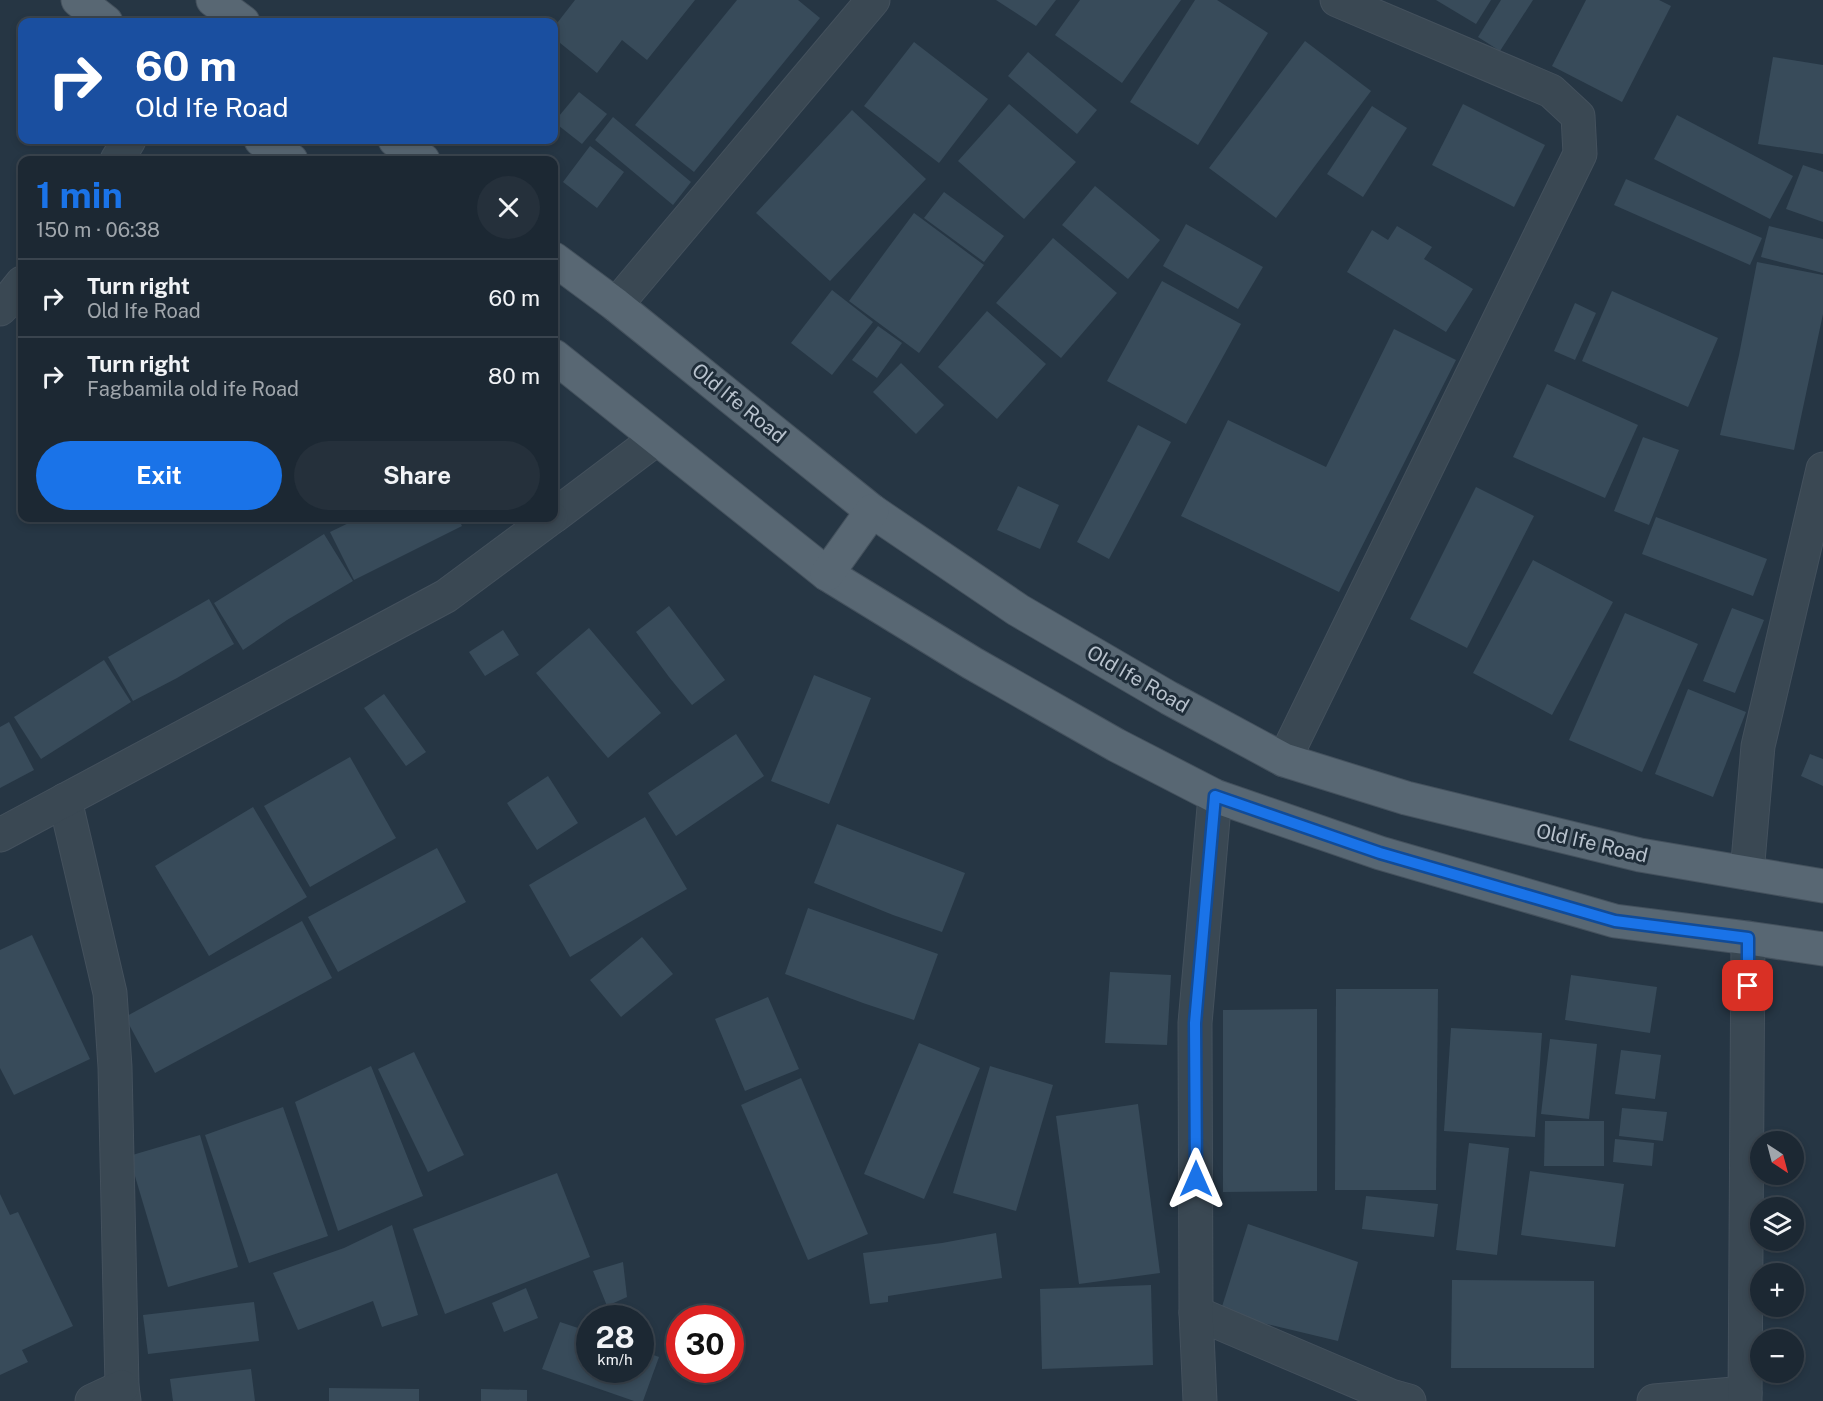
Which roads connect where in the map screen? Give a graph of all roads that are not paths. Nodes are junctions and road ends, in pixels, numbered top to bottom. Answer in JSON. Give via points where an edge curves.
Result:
{"nodes":[{"id":1,"x":78,"y":0,"type":"edge"},
{"id":2,"x":213,"y":0,"type":"edge"},
{"id":3,"x":873,"y":0,"type":"edge"},
{"id":4,"x":1338,"y":0,"type":"edge"},
{"id":5,"x":101,"y":18,"type":"edge"},
{"id":6,"x":238,"y":18,"type":"edge"},
{"id":7,"x":267,"y":144,"type":"edge"},
{"id":8,"x":401,"y":144,"type":"edge"},
{"id":9,"x":285,"y":156,"type":"edge"},
{"id":10,"x":417,"y":156,"type":"edge"},
{"id":11,"x":558,"y":262,"type":"edge"},
{"id":12,"x":18,"y":288,"type":"edge"},
{"id":13,"x":616,"y":304,"type":"junction"},
{"id":14,"x":0,"y":309,"type":"edge"},
{"id":15,"x":558,"y":359,"type":"edge"},
{"id":16,"x":656,"y":439,"type":"junction"},
{"id":17,"x":1823,"y":469,"type":"edge"},
{"id":18,"x":872,"y":511,"type":"junction"},
{"id":19,"x":558,"y":512,"type":"edge"},
{"id":20,"x":545,"y":522,"type":"edge"},
{"id":21,"x":827,"y":574,"type":"junction"},
{"id":22,"x":1284,"y":760,"type":"junction"},
{"id":23,"x":1215,"y":796,"type":"junction"},
{"id":24,"x":65,"y":800,"type":"junction"},
{"id":25,"x":0,"y":836,"type":"edge"},
{"id":26,"x":1747,"y":873,"type":"junction"},
{"id":27,"x":1823,"y":886,"type":"edge"},
{"id":28,"x":1748,"y":938,"type":"junction"},
{"id":29,"x":1823,"y":949,"type":"edge"},
{"id":30,"x":1196,"y":1313,"type":"junction"},
{"id":31,"x":123,"y":1394,"type":"edge"},
{"id":32,"x":1745,"y":1397,"type":"edge"},
{"id":33,"x":92,"y":1401,"type":"edge"},
{"id":34,"x":1200,"y":1401,"type":"edge"},
{"id":35,"x":1409,"y":1401,"type":"edge"},
{"id":36,"x":1654,"y":1401,"type":"edge"}],
"edges":[{"from":1,"to":5,"type":"main road"},
{"from":2,"to":6,"type":"main road"},
{"from":3,"to":13,"type":"street"},
{"from":4,"to":22,"type":"street","via":[[1551,91],[1578,116],[1580,154]]},
{"from":7,"to":9,"type":"main road"},
{"from":8,"to":10,"type":"main road"},
{"from":11,"to":13,"type":"main road","name":"Old Ife Road"},
{"from":12,"to":14,"type":"street"},
{"from":13,"to":18,"type":"main road","name":"Old Ife Road"},
{"from":15,"to":16,"type":"main road"},
{"from":16,"to":19,"type":"street"},
{"from":16,"to":21,"type":"main road"},
{"from":17,"to":26,"type":"street","via":[[1758,746]]},
{"from":18,"to":21,"type":"main road"},
{"from":18,"to":22,"type":"main road","name":"Old Ife Road","via":[[1018,609]]},
{"from":20,"to":24,"type":"street","via":[[446,596]]},
{"from":21,"to":23,"type":"main road","via":[[1116,745]]},
{"from":22,"to":26,"type":"main road","name":"Old Ife Road","via":[[1406,798],[1640,855]]},
{"from":23,"to":28,"type":"main road","via":[[1380,853],[1615,921]]},
{"from":23,"to":30,"type":"street","via":[[1195,1023]]},
{"from":24,"to":25,"type":"street"},
{"from":24,"to":31,"type":"street","via":[[110,993]]},
{"from":26,"to":27,"type":"main road","name":"Old Ife Road"},
{"from":28,"to":29,"type":"main road"},
{"from":28,"to":32,"type":"street"},
{"from":30,"to":34,"type":"street"},
{"from":30,"to":35,"type":"street"},
{"from":31,"to":33,"type":"street"},
{"from":32,"to":36,"type":"street"}]}
